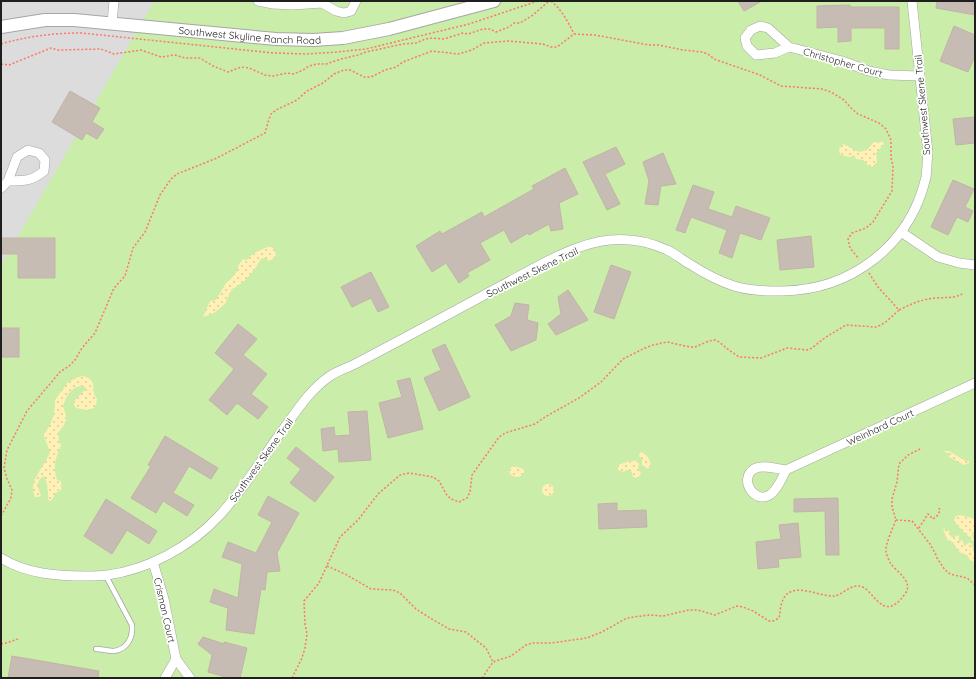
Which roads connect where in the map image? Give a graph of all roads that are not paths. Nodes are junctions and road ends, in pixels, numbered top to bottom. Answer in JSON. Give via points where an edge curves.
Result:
{"nodes":[{"id":1,"x":114,"y":1,"type":"edge"},
{"id":2,"x":258,"y":1,"type":"edge"},
{"id":3,"x":356,"y":1,"type":"edge"},
{"id":4,"x":494,"y":1,"type":"edge"},
{"id":5,"x":912,"y":1,"type":"edge"},
{"id":6,"x":323,"y":2,"type":"edge"},
{"id":7,"x":112,"y":23,"type":"junction"},
{"id":8,"x":1,"y":27,"type":"edge"},
{"id":9,"x":789,"y":48,"type":"dead end"},
{"id":10,"x":920,"y":76,"type":"junction"},
{"id":11,"x":8,"y":181,"type":"dead end"},
{"id":12,"x":1,"y":188,"type":"edge"},
{"id":13,"x":901,"y":232,"type":"junction"},
{"id":14,"x":975,"y":265,"type":"edge"},
{"id":15,"x":975,"y":383,"type":"edge"},
{"id":16,"x":786,"y":470,"type":"dead end"},
{"id":17,"x":1,"y":558,"type":"edge"},
{"id":18,"x":153,"y":562,"type":"junction"},
{"id":19,"x":106,"y":576,"type":"junction"},
{"id":20,"x":96,"y":649,"type":"dead end"},
{"id":21,"x":176,"y":659,"type":"junction"},
{"id":22,"x":165,"y":678,"type":"edge"},
{"id":23,"x":190,"y":678,"type":"edge"}],
"edges":[{"from":1,"to":7,"type":"street"},
{"from":2,"to":6,"type":"street","via":[[293,5]]},
{"from":3,"to":6,"type":"street","via":[[351,11],[344,13]]},
{"from":4,"to":7,"type":"street","name":"Southwest Skyline Ranch Road","via":[[389,29],[343,38],[313,40],[276,39]]},
{"from":5,"to":10,"type":"street","name":"Southwest Skene Trail"},
{"from":7,"to":8,"type":"street","name":"Southwest Skyline Ranch Road","via":[[45,20]]},
{"from":9,"to":10,"type":"street","name":"Christopher Court","via":[[870,71],[889,75]]},
{"from":10,"to":13,"type":"street","name":"Southwest Skene Trail","via":[[928,153],[926,177],[916,206]]},
{"from":11,"to":12,"type":"street"},
{"from":13,"to":14,"type":"street","via":[[938,257]]},
{"from":13,"to":18,"type":"street","name":"Southwest Skene Trail","via":[[884,251],[850,276],[830,284],[792,291],[755,290],[735,286],[710,276],[669,250],[650,243],[610,240],[591,243],[571,251],[331,375],[311,392],[218,517],[201,533]]},
{"from":15,"to":16,"type":"street","name":"Weinhard Court"},
{"from":17,"to":19,"type":"street","name":"Southwest Skene Trail","via":[[10,564],[39,573]]},
{"from":18,"to":19,"type":"street","name":"Southwest Skene Trail"},
{"from":18,"to":21,"type":"street","name":"Crisman Court","via":[[164,599]]},
{"from":19,"to":20,"type":"lane","via":[[132,625],[132,634],[124,647],[115,651]]},
{"from":21,"to":22,"type":"street"},
{"from":21,"to":23,"type":"street","name":"Crisman Court"}]}
